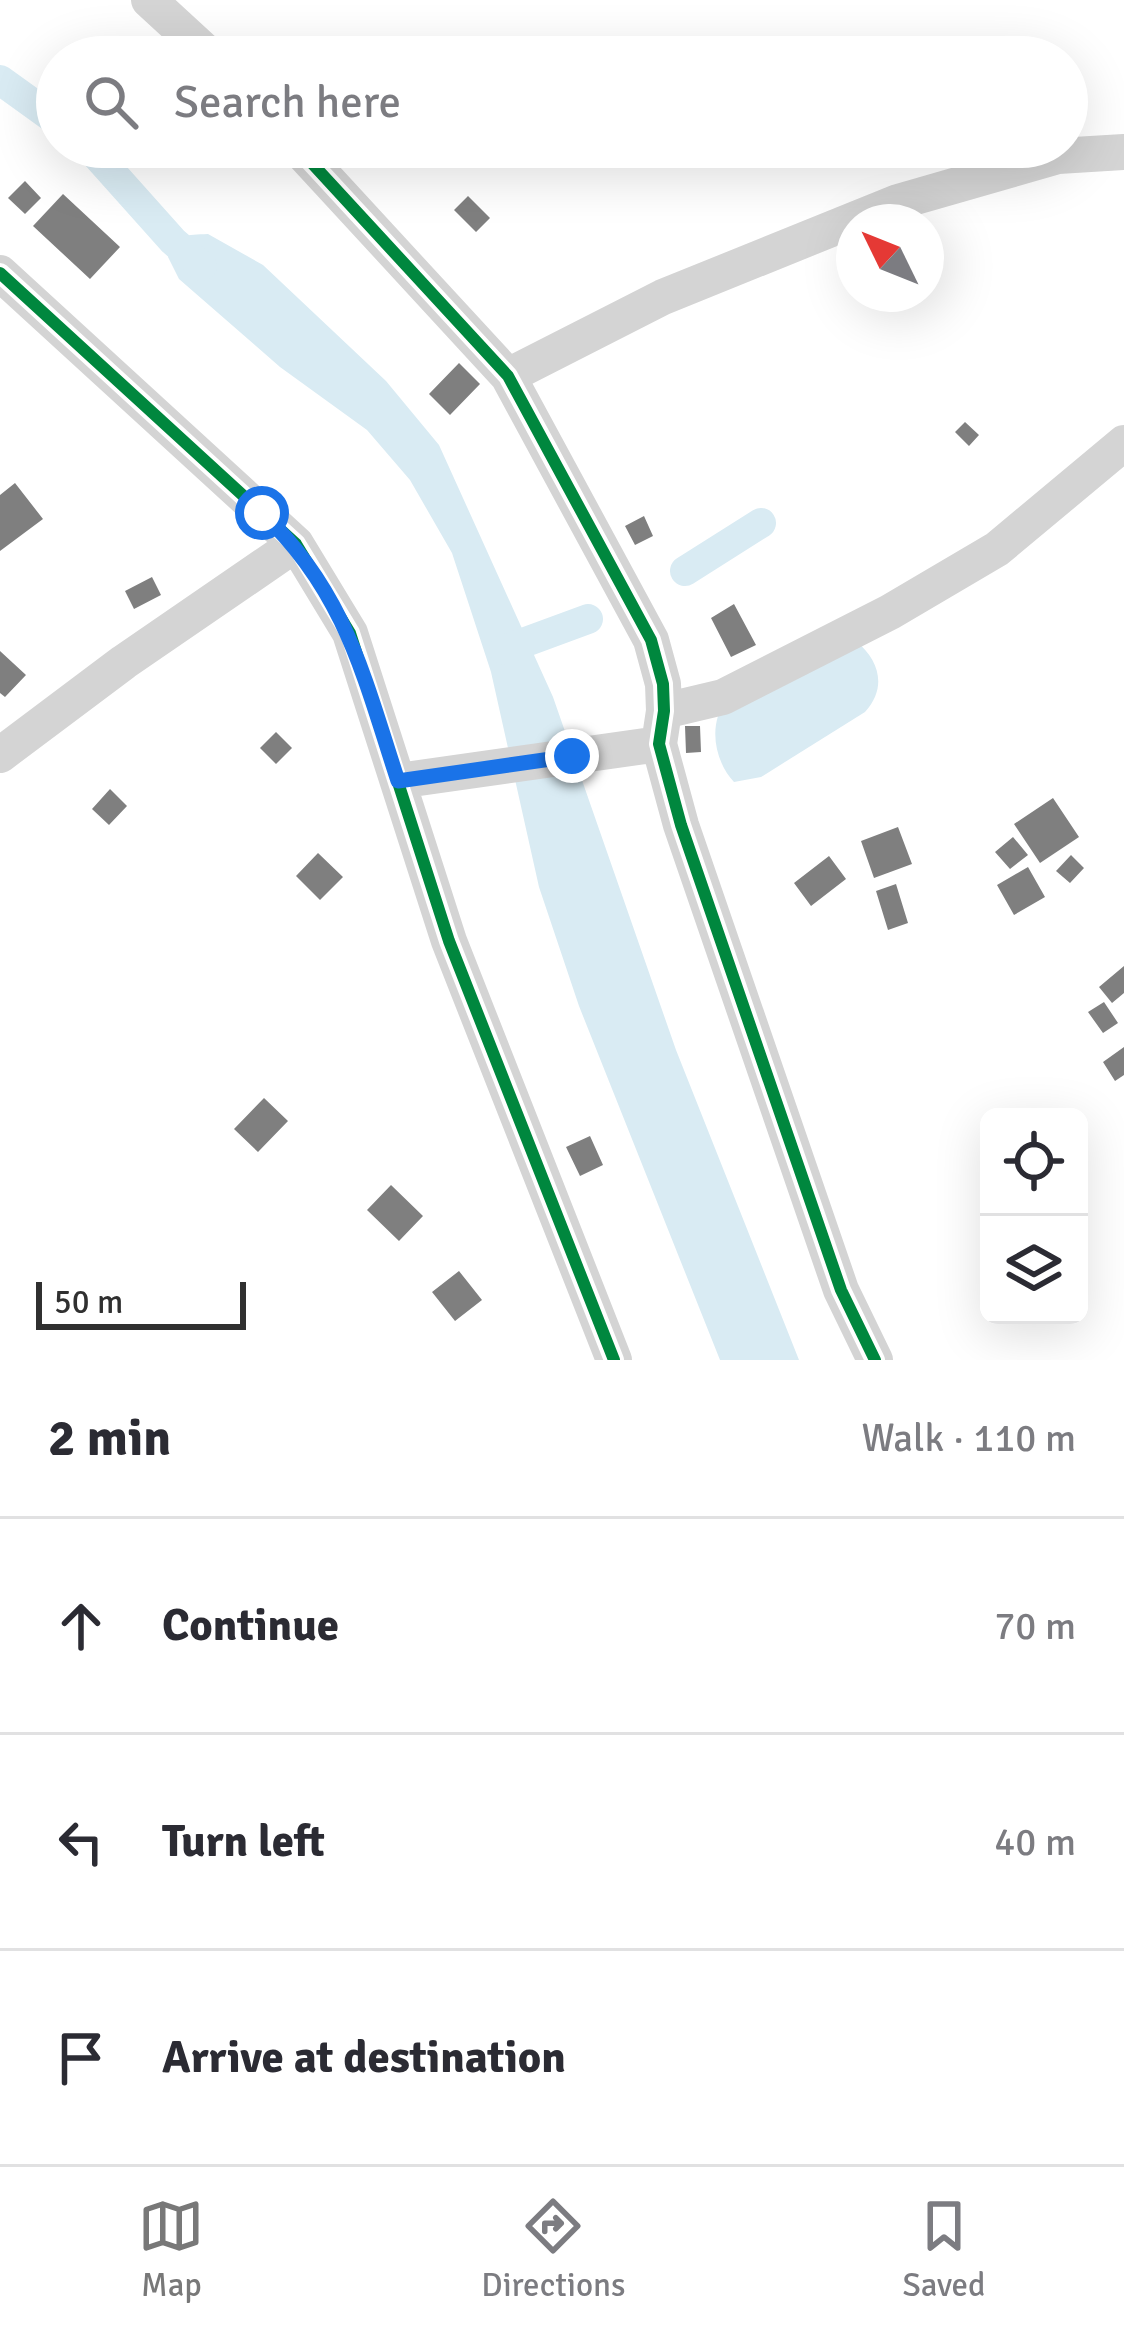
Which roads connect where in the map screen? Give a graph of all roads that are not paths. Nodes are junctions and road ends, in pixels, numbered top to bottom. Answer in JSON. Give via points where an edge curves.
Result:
{"nodes":[{"id":1,"x":149,"y":0,"type":"edge"},
{"id":2,"x":188,"y":36,"type":"edge"},
{"id":3,"x":1124,"y":152,"type":"edge"},
{"id":4,"x":1088,"y":154,"type":"edge"},
{"id":5,"x":316,"y":168,"type":"edge"},
{"id":6,"x":1016,"y":168,"type":"edge"},
{"id":7,"x":0,"y":273,"type":"edge"},
{"id":8,"x":508,"y":376,"type":"junction"},
{"id":9,"x":1124,"y":443,"type":"edge"},
{"id":10,"x":296,"y":544,"type":"junction"},
{"id":11,"x":662,"y":728,"type":"junction"},
{"id":12,"x":0,"y":755,"type":"edge"},
{"id":13,"x":398,"y":781,"type":"junction"},
{"id":14,"x":614,"y":1360,"type":"edge"},
{"id":15,"x":874,"y":1360,"type":"edge"}],
"edges":[{"from":1,"to":2,"type":"street"},
{"from":3,"to":4,"type":"street"},
{"from":5,"to":8,"type":"street"},
{"from":6,"to":8,"type":"street","via":[[898,202],[663,297]]},
{"from":7,"to":10,"type":"street"},
{"from":8,"to":11,"type":"street","via":[[651,640],[663,684]]},
{"from":9,"to":11,"type":"street","via":[[997,549]]},
{"from":10,"to":12,"type":"street"},
{"from":10,"to":13,"type":"street","via":[[350,633]]},
{"from":11,"to":13,"type":"street"},
{"from":11,"to":15,"type":"street","via":[[681,825],[833,1268]]},
{"from":13,"to":14,"type":"street","via":[[449,941]]}]}
